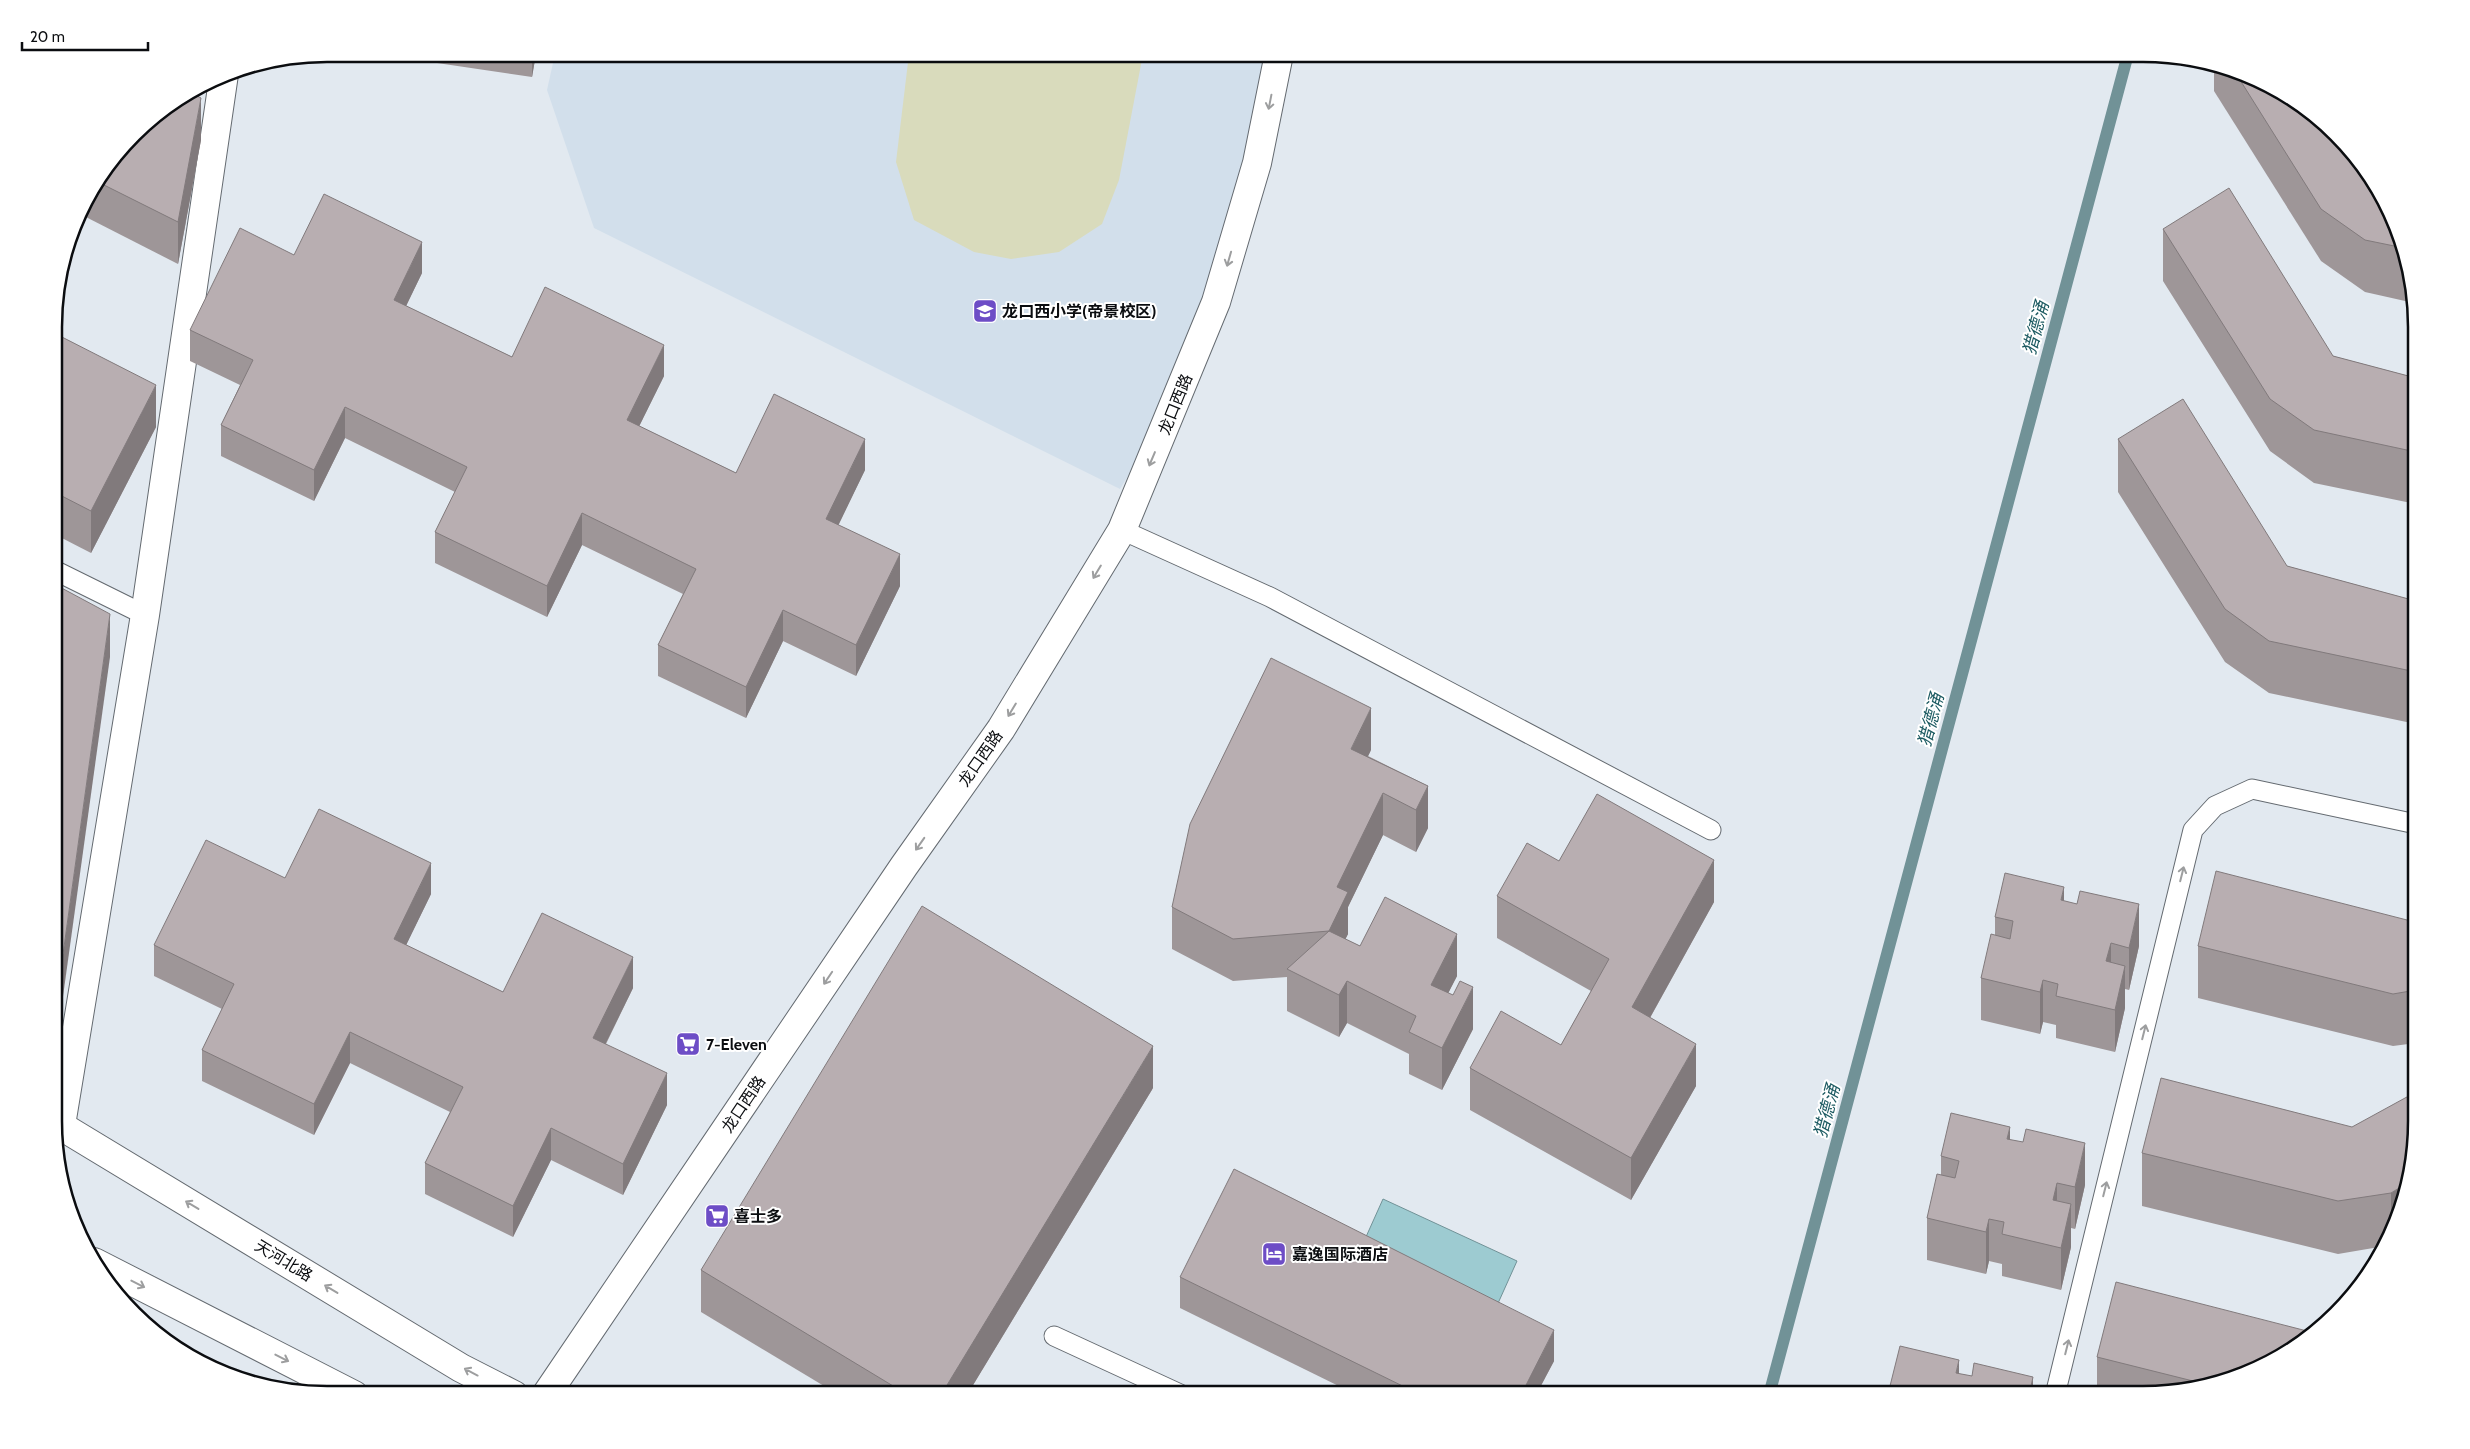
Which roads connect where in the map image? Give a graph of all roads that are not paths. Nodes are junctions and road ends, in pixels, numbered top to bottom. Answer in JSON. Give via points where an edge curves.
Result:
{"nodes":[{"id":1,"x":1277,"y":62,"type":"edge"},
{"id":2,"x":222,"y":85,"type":"edge"},
{"id":3,"x":1122,"y":530,"type":"junction"},
{"id":4,"x":62,"y":574,"type":"edge"},
{"id":5,"x":145,"y":615,"type":"junction"},
{"id":6,"x":2408,"y":822,"type":"edge"},
{"id":7,"x":1711,"y":830,"type":"dead end"},
{"id":8,"x":62,"y":1101,"type":"edge"},
{"id":9,"x":62,"y":1127,"type":"edge"},
{"id":10,"x":107,"y":1268,"type":"edge"},
{"id":11,"x":1054,"y":1336,"type":"dead end"},
{"id":12,"x":336,"y":1386,"type":"edge"},
{"id":13,"x":496,"y":1386,"type":"edge"},
{"id":14,"x":552,"y":1386,"type":"edge"},
{"id":15,"x":1162,"y":1386,"type":"edge"},
{"id":16,"x":2058,"y":1386,"type":"edge"}],
"edges":[{"from":1,"to":3,"type":"street","name":"龙口西路","one_way":true,"via":[[1257,163],[1216,302]]},
{"from":2,"to":5,"type":"street"},
{"from":3,"to":7,"type":"lane","via":[[1270,597]]},
{"from":3,"to":14,"type":"street","name":"龙口西路","one_way":true,"via":[[1001,729],[904,866]]},
{"from":4,"to":5,"type":"lane"},
{"from":5,"to":8,"type":"street"},
{"from":16,"to":6,"type":"lane","one_way":true,"via":[[2193,830],[2216,806],[2252,789]]},
{"from":13,"to":9,"type":"street","name":"天河北路","one_way":true,"via":[[461,1368]]},
{"from":10,"to":12,"type":"street","one_way":true},
{"from":11,"to":15,"type":"lane"}]}
